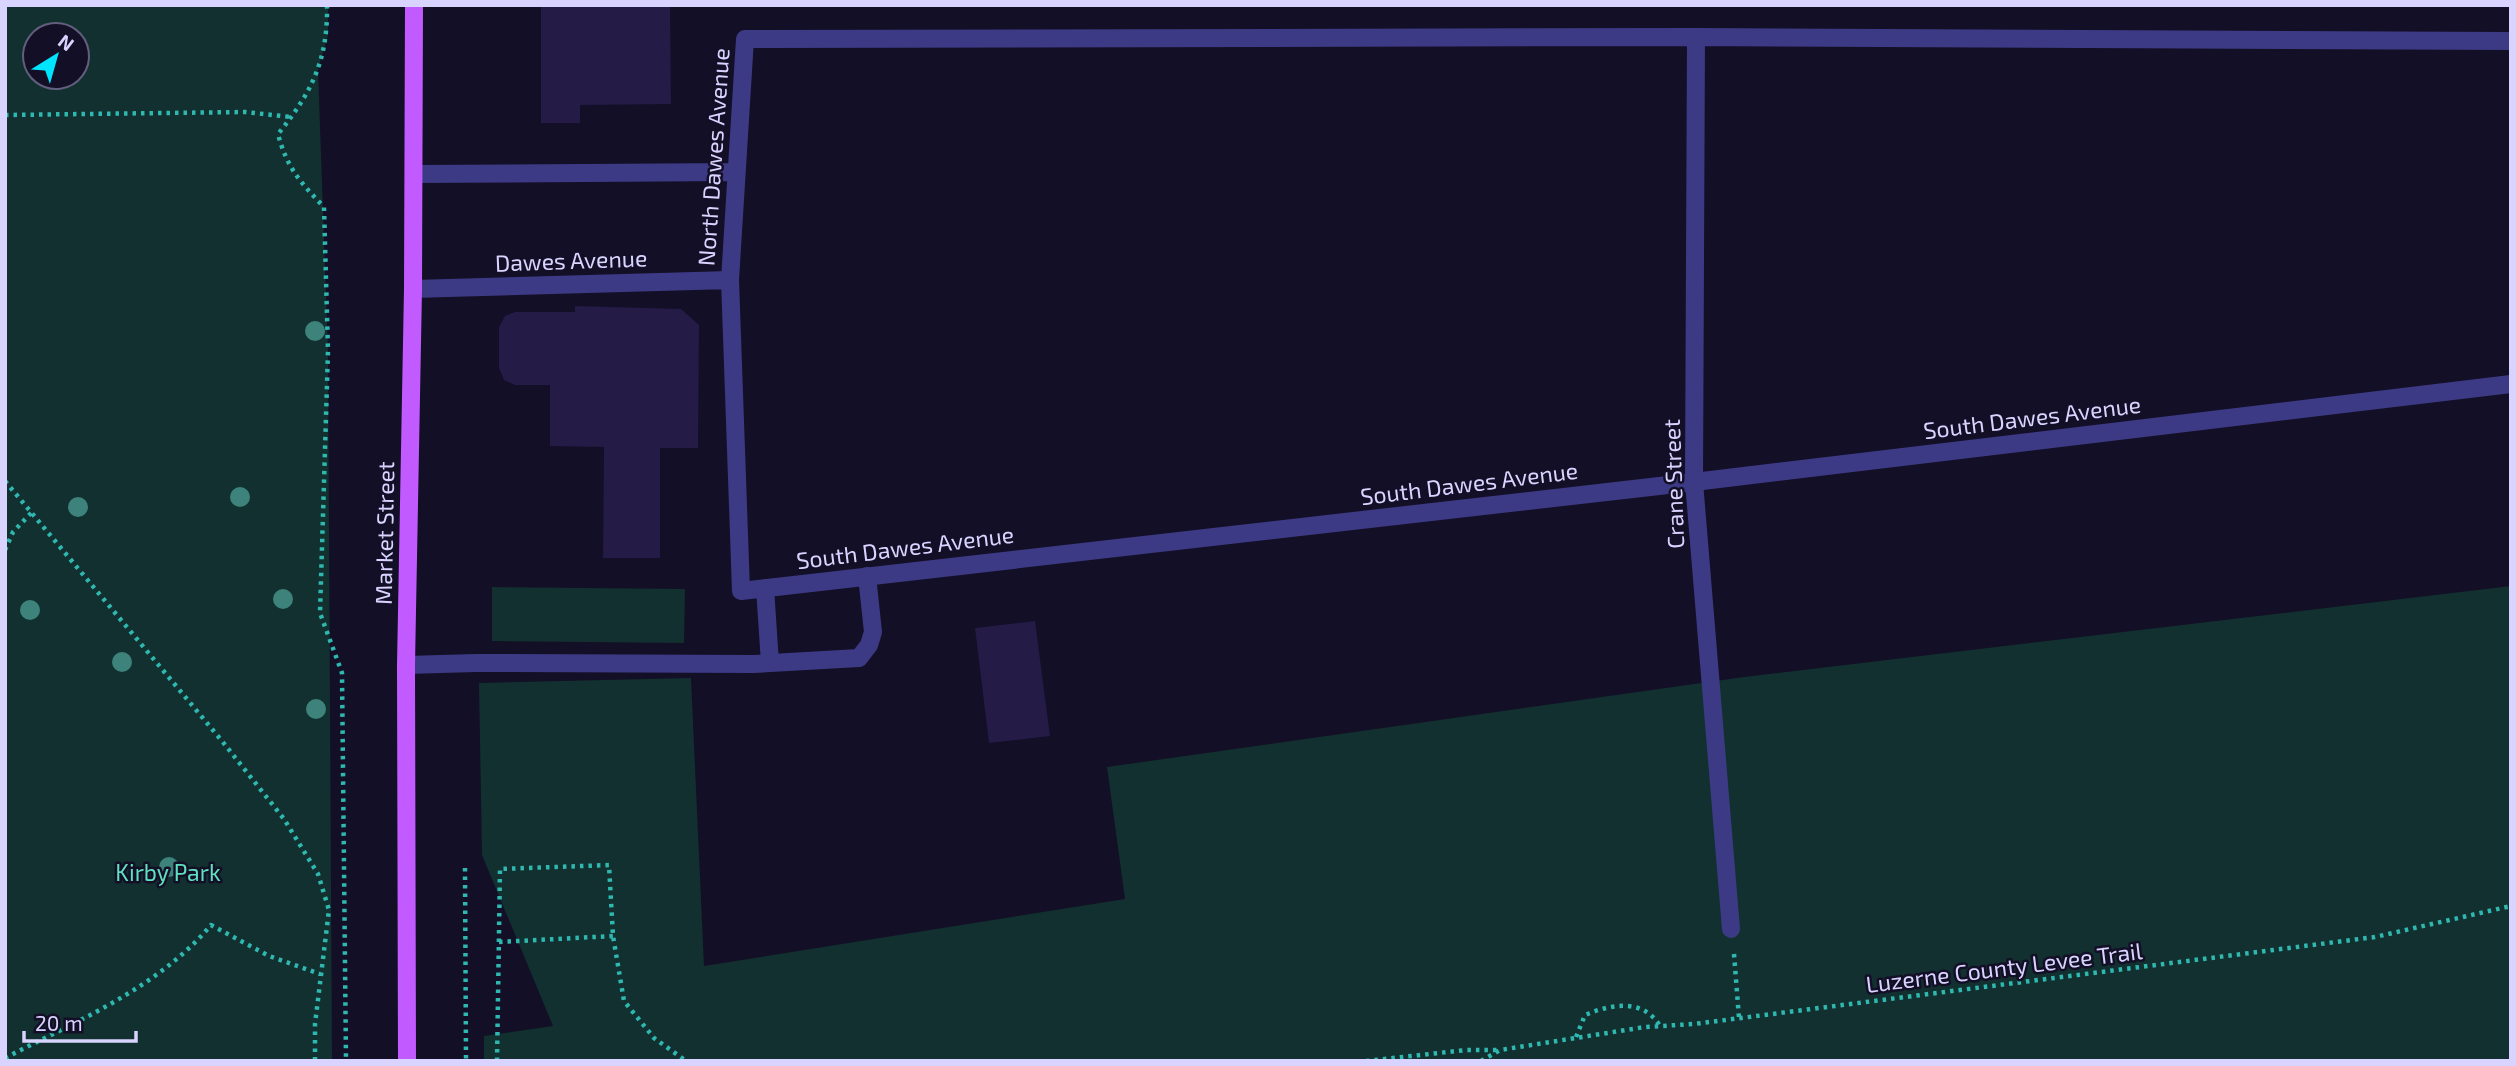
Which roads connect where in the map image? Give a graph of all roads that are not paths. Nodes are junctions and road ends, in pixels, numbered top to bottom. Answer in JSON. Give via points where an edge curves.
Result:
{"nodes":[{"id":1,"x":414,"y":5,"type":"edge"},
{"id":2,"x":1696,"y":37,"type":"junction"},
{"id":3,"x":2511,"y":41,"type":"edge"},
{"id":4,"x":737,"y":172,"type":"junction"},
{"id":5,"x":414,"y":174,"type":"junction"},
{"id":6,"x":730,"y":280,"type":"junction"},
{"id":7,"x":414,"y":289,"type":"junction"},
{"id":8,"x":2511,"y":384,"type":"edge"},
{"id":9,"x":1694,"y":482,"type":"junction"},
{"id":10,"x":867,"y":576,"type":"junction"},
{"id":11,"x":765,"y":588,"type":"junction"},
{"id":12,"x":770,"y":663,"type":"junction"},
{"id":13,"x":406,"y":665,"type":"junction"},
{"id":14,"x":1731,"y":929,"type":"dead end"},
{"id":15,"x":407,"y":1061,"type":"edge"}],
"edges":[{"from":1,"to":5,"type":"main road","name":"Market Street"},
{"from":2,"to":3,"type":"street","name":"North Dawes Avenue"},
{"from":2,"to":4,"type":"street","name":"North Dawes Avenue","via":[[745,39]]},
{"from":2,"to":9,"type":"street","name":"Crane Street"},
{"from":4,"to":5,"type":"street"},
{"from":4,"to":6,"type":"street","name":"North Dawes Avenue"},
{"from":5,"to":7,"type":"main road","name":"Market Street"},
{"from":6,"to":7,"type":"street","name":"Dawes Avenue"},
{"from":6,"to":11,"type":"street","name":"South Dawes Avenue","via":[[741,591]]},
{"from":7,"to":13,"type":"main road","name":"Market Street"},
{"from":8,"to":9,"type":"street","name":"South Dawes Avenue"},
{"from":9,"to":10,"type":"street","name":"South Dawes Avenue"},
{"from":9,"to":14,"type":"street","name":"Crane Street"},
{"from":10,"to":11,"type":"street","name":"South Dawes Avenue"},
{"from":10,"to":12,"type":"street","via":[[873,632],[859,658]]},
{"from":11,"to":12,"type":"street"},
{"from":12,"to":13,"type":"street"},
{"from":13,"to":15,"type":"main road","name":"Market Street"}]}
